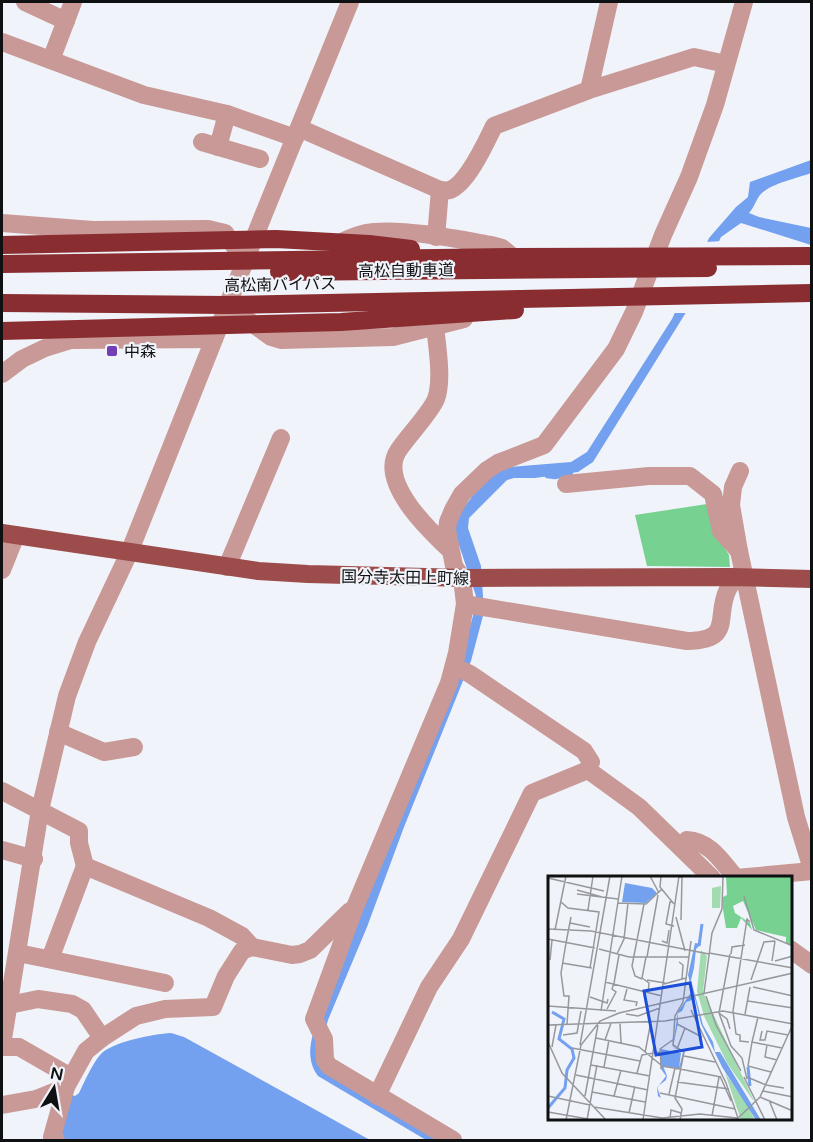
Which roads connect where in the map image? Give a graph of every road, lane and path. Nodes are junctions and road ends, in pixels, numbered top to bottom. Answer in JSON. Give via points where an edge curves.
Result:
{"nodes":[{"id":1,"x":25,"y":2,"type":"edge"},
{"id":2,"x":73,"y":2,"type":"edge"},
{"id":3,"x":350,"y":2,"type":"edge"},
{"id":4,"x":609,"y":2,"type":"edge"},
{"id":5,"x":744,"y":2,"type":"edge"},
{"id":6,"x":66,"y":21,"type":"junction"},
{"id":7,"x":2,"y":42,"type":"edge"},
{"id":8,"x":51,"y":60,"type":"junction"},
{"id":9,"x":726,"y":64,"type":"junction"},
{"id":10,"x":589,"y":90,"type":"junction"},
{"id":11,"x":227,"y":114,"type":"junction"},
{"id":12,"x":297,"y":133,"type":"junction"},
{"id":13,"x":260,"y":159,"type":"dead end"},
{"id":14,"x":440,"y":190,"type":"junction"},
{"id":15,"x":2,"y":223,"type":"edge"},
{"id":16,"x":436,"y":237,"type":"junction"},
{"id":17,"x":5,"y":245,"type":"edge"},
{"id":18,"x":656,"y":256,"type":"junction"},
{"id":19,"x":812,"y":256,"type":"edge"},
{"id":20,"x":513,"y":257,"type":"junction"},
{"id":21,"x":318,"y":259,"type":"junction"},
{"id":22,"x":245,"y":260,"type":"junction"},
{"id":23,"x":2,"y":264,"type":"edge"},
{"id":24,"x":812,"y":266,"type":"edge"},
{"id":25,"x":577,"y":270,"type":"junction"},
{"id":26,"x":2,"y":274,"type":"edge"},
{"id":27,"x":812,"y":287,"type":"edge"},
{"id":28,"x":777,"y":288,"type":"junction"},
{"id":29,"x":812,"y":293,"type":"edge"},
{"id":30,"x":639,"y":296,"type":"junction"},
{"id":31,"x":2,"y":298,"type":"edge"},
{"id":32,"x":551,"y":298,"type":"junction"},
{"id":33,"x":2,"y":303,"type":"edge"},
{"id":34,"x":227,"y":305,"type":"junction"},
{"id":35,"x":435,"y":326,"type":"junction"},
{"id":36,"x":2,"y":331,"type":"edge"},
{"id":37,"x":214,"y":339,"type":"junction"},
{"id":38,"x":2,"y":374,"type":"edge"},
{"id":39,"x":281,"y":438,"type":"dead end"},
{"id":40,"x":740,"y":471,"type":"dead end"},
{"id":41,"x":566,"y":484,"type":"dead end"},
{"id":42,"x":9,"y":534,"type":"edge"},
{"id":43,"x":449,"y":549,"type":"junction"},
{"id":44,"x":739,"y":551,"type":"junction"},
{"id":45,"x":129,"y":553,"type":"junction"},
{"id":46,"x":227,"y":567,"type":"junction"},
{"id":47,"x":2,"y":570,"type":"edge"},
{"id":48,"x":464,"y":578,"type":"junction"},
{"id":49,"x":746,"y":578,"type":"junction"},
{"id":50,"x":812,"y":579,"type":"edge"},
{"id":51,"x":474,"y":606,"type":"junction"},
{"id":52,"x":460,"y":669,"type":"junction"},
{"id":53,"x":58,"y":732,"type":"junction"},
{"id":54,"x":134,"y":747,"type":"dead end"},
{"id":55,"x":588,"y":770,"type":"junction"},
{"id":56,"x":2,"y":791,"type":"edge"},
{"id":57,"x":40,"y":810,"type":"junction"},
{"id":58,"x":682,"y":848,"type":"junction"},
{"id":59,"x":2,"y":850,"type":"edge"},
{"id":60,"x":33,"y":859,"type":"junction"},
{"id":61,"x":85,"y":866,"type":"junction"},
{"id":62,"x":812,"y":870,"type":"edge"},
{"id":63,"x":710,"y":876,"type":"edge"},
{"id":64,"x":734,"y":876,"type":"edge"},
{"id":65,"x":755,"y":876,"type":"edge"},
{"id":66,"x":355,"y":907,"type":"junction"},
{"id":67,"x":252,"y":947,"type":"junction"},
{"id":68,"x":792,"y":950,"type":"edge"},
{"id":69,"x":18,"y":953,"type":"junction"},
{"id":70,"x":50,"y":959,"type":"junction"},
{"id":71,"x":812,"y":965,"type":"edge"},
{"id":72,"x":165,"y":983,"type":"dead end"},
{"id":73,"x":9,"y":1005,"type":"junction"},
{"id":74,"x":102,"y":1038,"type":"junction"},
{"id":75,"x":2,"y":1046,"type":"edge"},
{"id":76,"x":68,"y":1082,"type":"junction"},
{"id":77,"x":377,"y":1096,"type":"junction"},
{"id":78,"x":2,"y":1104,"type":"edge"},
{"id":79,"x":56,"y":1140,"type":"edge"},
{"id":80,"x":453,"y":1140,"type":"edge"}],
"edges":[{"from":1,"to":6,"type":"street"},
{"from":2,"to":6,"type":"street"},
{"from":3,"to":12,"type":"street"},
{"from":4,"to":10,"type":"street"},
{"from":5,"to":9,"type":"street"},
{"from":6,"to":8,"type":"street"},
{"from":7,"to":8,"type":"street"},
{"from":8,"to":11,"type":"street","via":[[144,95]]},
{"from":9,"to":10,"type":"street","via":[[694,57]]},
{"from":9,"to":18,"type":"street","via":[[689,177]]},
{"from":10,"to":14,"type":"street","via":[[494,126],[465,176],[451,189]]},
{"from":11,"to":12,"type":"street"},
{"from":11,"to":13,"type":"street","via":[[210,144]]},
{"from":12,"to":14,"type":"street"},
{"from":12,"to":22,"type":"street"},
{"from":14,"to":16,"type":"street"},
{"from":15,"to":22,"type":"street","via":[[93,230],[220,231]]},
{"from":16,"to":20,"type":"street","via":[[491,245]]},
{"from":16,"to":21,"type":"street","via":[[371,232],[351,237]]},
{"from":17,"to":25,"type":"highway","via":[[276,239],[369,244]]},
{"from":18,"to":19,"type":"highway","name":"高松南バイパス"},
{"from":18,"to":20,"type":"highway","name":"高松南バイパス"},
{"from":18,"to":30,"type":"street"},
{"from":20,"to":21,"type":"highway","name":"高松南バイパス"},
{"from":21,"to":22,"type":"highway","name":"高松南バイパス"},
{"from":22,"to":23,"type":"highway","name":"高松南バイパス"},
{"from":22,"to":34,"type":"street"},
{"from":24,"to":25,"type":"highway","name":"高松自動車道"},
{"from":25,"to":26,"type":"highway","name":"高松自動車道"},
{"from":27,"to":28,"type":"highway","name":"高松自動車道"},
{"from":28,"to":31,"type":"highway","name":"高松自動車道","via":[[494,288]]},
{"from":28,"to":36,"type":"highway","via":[[709,299],[341,322]]},
{"from":29,"to":30,"type":"highway","name":"高松南バイパス"},
{"from":30,"to":32,"type":"highway","name":"高松南バイパス"},
{"from":30,"to":43,"type":"street","via":[[616,349],[544,445],[498,463],[462,494],[448,522]]},
{"from":32,"to":34,"type":"highway","name":"高松南バイパス"},
{"from":32,"to":35,"type":"street"},
{"from":33,"to":34,"type":"highway","name":"高松南バイパス"},
{"from":34,"to":35,"type":"street","via":[[281,340],[393,337]]},
{"from":34,"to":37,"type":"street"},
{"from":35,"to":43,"type":"street","via":[[439,377],[436,399],[396,454],[393,468],[398,486],[424,526]]},
{"from":37,"to":38,"type":"street","via":[[71,340],[22,359]]},
{"from":37,"to":45,"type":"street"},
{"from":39,"to":46,"type":"street"},
{"from":40,"to":44,"type":"street","via":[[733,487],[732,505]]},
{"from":41,"to":44,"type":"street","via":[[690,476],[712,494],[721,531]]},
{"from":42,"to":45,"type":"main road","name":"国分寺太田上町線"},
{"from":42,"to":47,"type":"street"},
{"from":43,"to":48,"type":"street","via":[[454,566]]},
{"from":44,"to":49,"type":"street"},
{"from":45,"to":46,"type":"main road","name":"国分寺太田上町線"},
{"from":45,"to":53,"type":"street","via":[[87,642]]},
{"from":46,"to":48,"type":"main road","name":"国分寺太田上町線","via":[[308,574]]},
{"from":48,"to":49,"type":"main road","name":"国分寺太田上町線"},
{"from":48,"to":51,"type":"street"},
{"from":49,"to":50,"type":"main road","name":"国分寺太田上町線"},
{"from":49,"to":51,"type":"street","via":[[727,590],[720,627],[713,636],[701,640]]},
{"from":49,"to":62,"type":"street","via":[[796,817]]},
{"from":51,"to":52,"type":"street"},
{"from":52,"to":55,"type":"street","via":[[584,751],[591,762]]},
{"from":52,"to":66,"type":"street","via":[[449,683]]},
{"from":53,"to":54,"type":"street","via":[[104,752]]},
{"from":53,"to":57,"type":"street"},
{"from":55,"to":58,"type":"street","via":[[639,807]]},
{"from":55,"to":77,"type":"street","via":[[532,793],[461,939],[429,987]]},
{"from":56,"to":57,"type":"street"},
{"from":57,"to":60,"type":"street"},
{"from":57,"to":61,"type":"street","via":[[79,831]]},
{"from":58,"to":63,"type":"street"},
{"from":58,"to":64,"type":"street","via":[[687,840],[697,840]]},
{"from":59,"to":60,"type":"street"},
{"from":60,"to":69,"type":"street"},
{"from":61,"to":67,"type":"street","via":[[209,918],[242,936]]},
{"from":61,"to":70,"type":"street"},
{"from":62,"to":65,"type":"street"},
{"from":66,"to":67,"type":"street","via":[[310,950],[300,954]]},
{"from":66,"to":77,"type":"street","via":[[314,1022],[324,1040],[329,1066]]},
{"from":67,"to":74,"type":"street","via":[[242,951],[213,1007],[165,1009],[136,1016]]},
{"from":68,"to":71,"type":"street"},
{"from":69,"to":70,"type":"street"},
{"from":69,"to":73,"type":"street"},
{"from":70,"to":72,"type":"street"},
{"from":73,"to":74,"type":"street","via":[[38,999],[72,1004],[82,1010]]},
{"from":73,"to":75,"type":"street"},
{"from":74,"to":76,"type":"street","via":[[86,1051]]},
{"from":75,"to":76,"type":"street","via":[[19,1047]]},
{"from":76,"to":78,"type":"street","via":[[36,1099]]},
{"from":76,"to":79,"type":"street","via":[[52,1137]]},
{"from":77,"to":80,"type":"street"}]}
